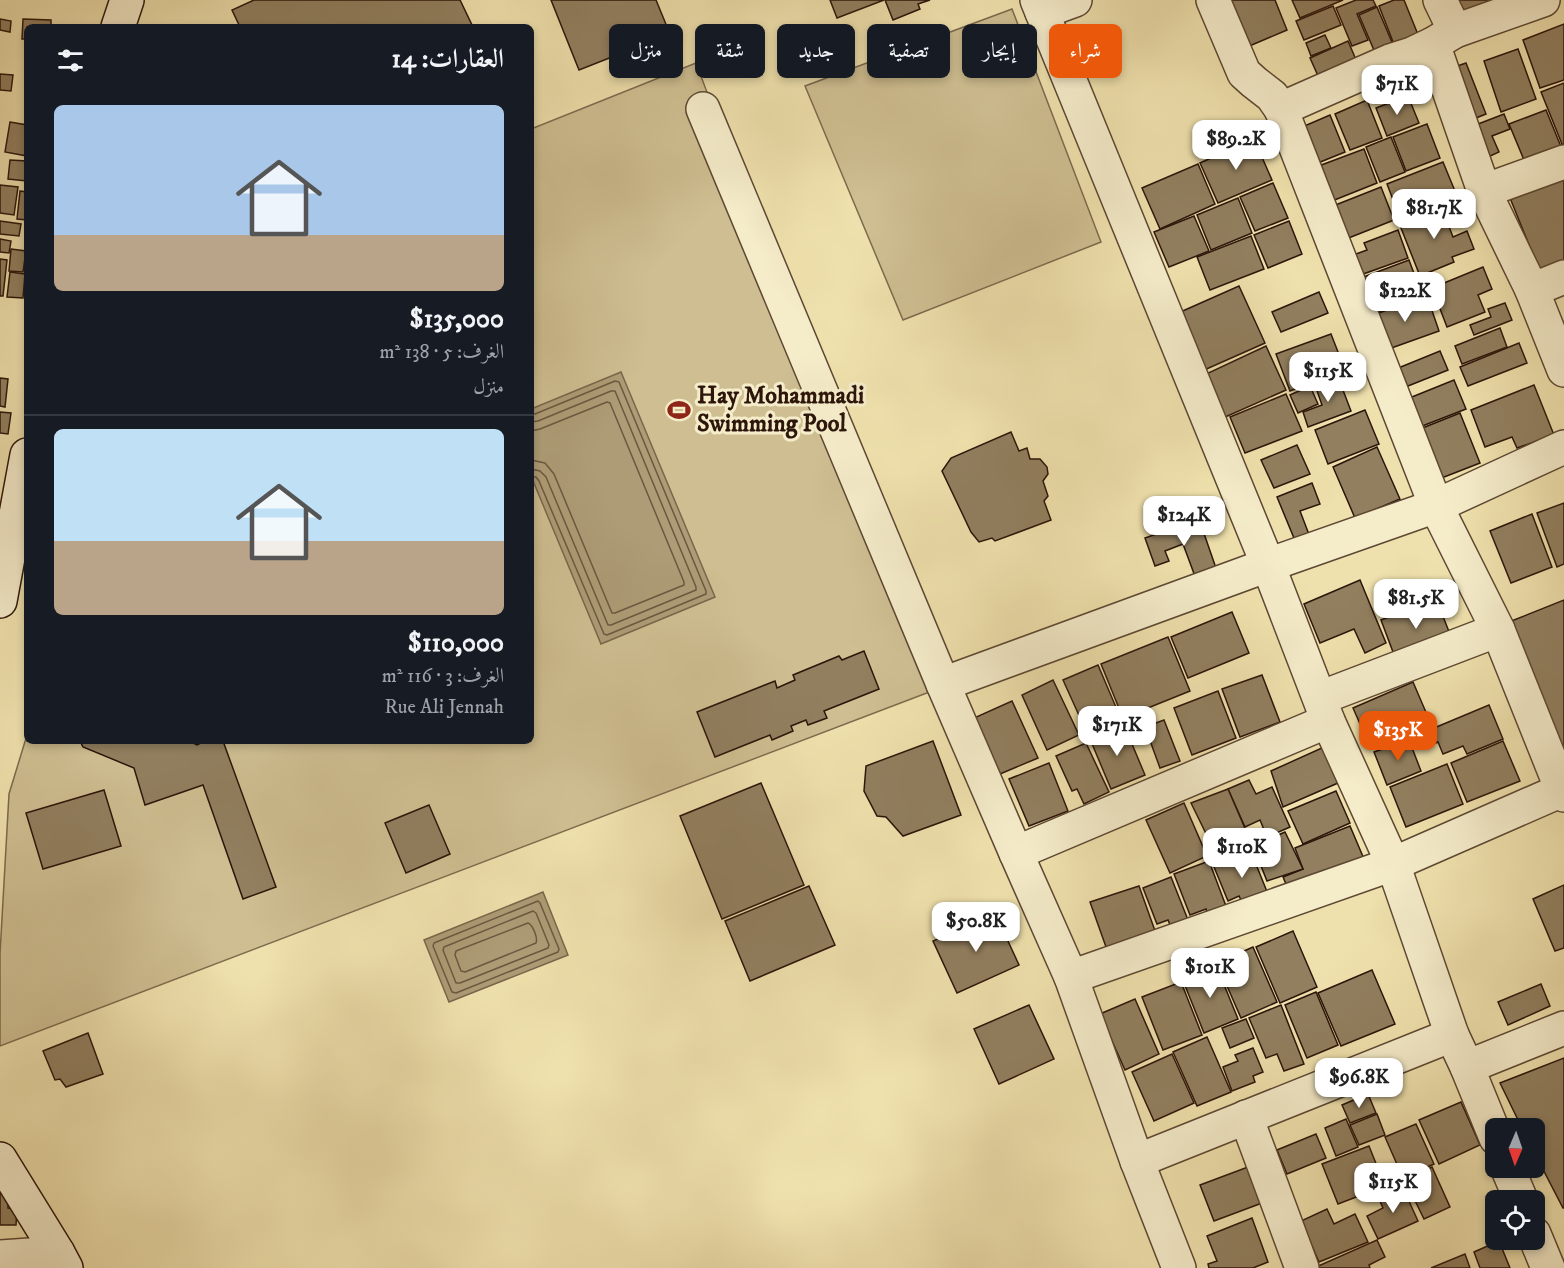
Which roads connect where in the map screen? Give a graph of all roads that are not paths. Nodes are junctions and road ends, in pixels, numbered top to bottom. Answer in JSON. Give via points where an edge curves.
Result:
{"nodes":[{"id":1,"x":127,"y":0,"type":"edge"},
{"id":2,"x":1075,"y":0,"type":"edge"},
{"id":3,"x":1213,"y":0,"type":"edge"},
{"id":4,"x":1440,"y":0,"type":"edge"},
{"id":5,"x":1542,"y":0,"type":"edge"},
{"id":6,"x":1040,"y":6,"type":"edge"},
{"id":7,"x":119,"y":24,"type":"edge"},
{"id":8,"x":1444,"y":38,"type":"junction"},
{"id":9,"x":703,"y":109,"type":"dead end"},
{"id":10,"x":1281,"y":109,"type":"junction"},
{"id":11,"x":1564,"y":162,"type":"edge"},
{"id":12,"x":1484,"y":191,"type":"junction"},
{"id":13,"x":1564,"y":277,"type":"edge"},
{"id":14,"x":1532,"y":290,"type":"junction"},
{"id":15,"x":1564,"y":370,"type":"edge"},
{"id":16,"x":1564,"y":447,"type":"edge"},
{"id":17,"x":24,"y":471,"type":"edge"},
{"id":18,"x":1436,"y":506,"type":"junction"},
{"id":19,"x":1268,"y":565,"type":"junction"},
{"id":20,"x":0,"y":601,"type":"edge"},
{"id":21,"x":1498,"y":630,"type":"junction"},
{"id":22,"x":943,"y":684,"type":"junction"},
{"id":23,"x":1324,"y":710,"type":"junction"},
{"id":24,"x":1563,"y":792,"type":"edge"},
{"id":25,"x":1016,"y":853,"type":"junction"},
{"id":26,"x":1393,"y":864,"type":"junction"},
{"id":27,"x":1071,"y":977,"type":"junction"},
{"id":28,"x":1564,"y":1028,"type":"edge"},
{"id":29,"x":1452,"y":1035,"type":"junction"},
{"id":30,"x":1467,"y":1067,"type":"junction"},
{"id":31,"x":1246,"y":1117,"type":"junction"},
{"id":32,"x":1488,"y":1118,"type":"edge"},
{"id":33,"x":0,"y":1159,"type":"edge"},
{"id":34,"x":1137,"y":1161,"type":"junction"},
{"id":35,"x":0,"y":1257,"type":"edge"},
{"id":36,"x":62,"y":1260,"type":"edge"},
{"id":37,"x":1179,"y":1268,"type":"edge"},
{"id":38,"x":1302,"y":1268,"type":"edge"}],
"edges":[{"from":1,"to":7,"type":"street"},
{"from":2,"to":6,"type":"street"},
{"from":3,"to":10,"type":"street","via":[[1244,72]]},
{"from":4,"to":8,"type":"street"},
{"from":5,"to":8,"type":"street"},
{"from":6,"to":19,"type":"street"},
{"from":8,"to":10,"type":"street"},
{"from":8,"to":12,"type":"street"},
{"from":9,"to":22,"type":"street"},
{"from":10,"to":18,"type":"street"},
{"from":11,"to":12,"type":"street"},
{"from":12,"to":14,"type":"street"},
{"from":13,"to":14,"type":"street"},
{"from":14,"to":15,"type":"street"},
{"from":16,"to":18,"type":"street"},
{"from":17,"to":20,"type":"street"},
{"from":18,"to":19,"type":"street"},
{"from":18,"to":21,"type":"street"},
{"from":19,"to":22,"type":"street"},
{"from":19,"to":23,"type":"street"},
{"from":21,"to":23,"type":"street"},
{"from":21,"to":24,"type":"street"},
{"from":22,"to":25,"type":"street"},
{"from":23,"to":25,"type":"street"},
{"from":23,"to":26,"type":"street"},
{"from":24,"to":26,"type":"street"},
{"from":25,"to":27,"type":"street"},
{"from":26,"to":27,"type":"street"},
{"from":26,"to":29,"type":"street"},
{"from":27,"to":34,"type":"street"},
{"from":28,"to":30,"type":"street"},
{"from":29,"to":30,"type":"street"},
{"from":29,"to":31,"type":"street"},
{"from":30,"to":32,"type":"street"},
{"from":31,"to":34,"type":"street"},
{"from":31,"to":38,"type":"street"},
{"from":33,"to":36,"type":"street"},
{"from":34,"to":37,"type":"street"},
{"from":35,"to":36,"type":"street"}]}
